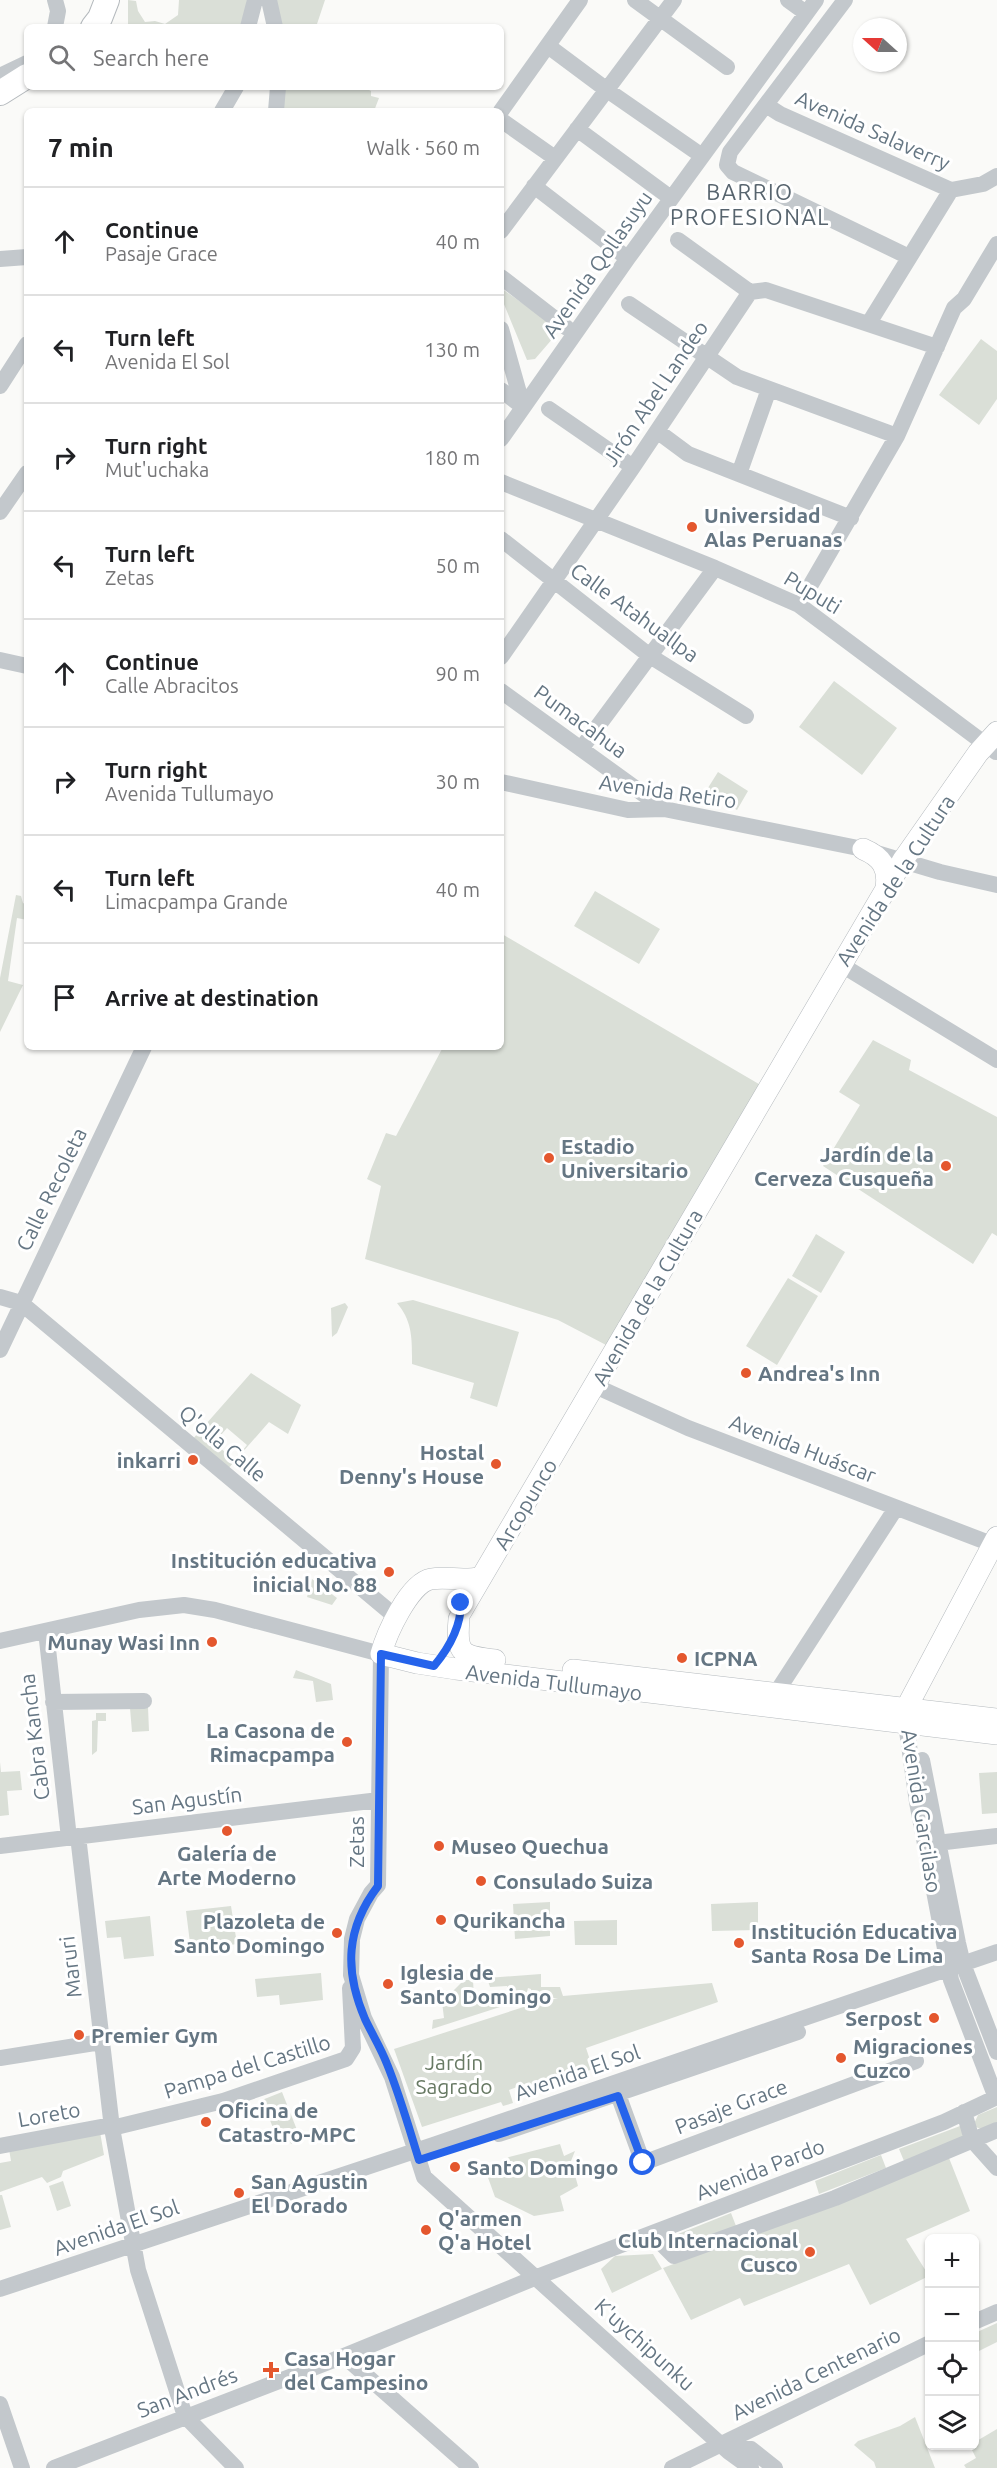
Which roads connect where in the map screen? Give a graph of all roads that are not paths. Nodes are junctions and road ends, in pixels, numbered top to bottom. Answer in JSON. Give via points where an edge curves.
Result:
{"nodes":[{"id":1,"x":55,"y":0,"type":"edge"},
{"id":2,"x":107,"y":0,"type":"edge"},
{"id":3,"x":255,"y":0,"type":"edge"},
{"id":4,"x":269,"y":0,"type":"edge"},
{"id":5,"x":580,"y":0,"type":"edge"},
{"id":6,"x":635,"y":0,"type":"edge"},
{"id":7,"x":674,"y":0,"type":"edge"},
{"id":8,"x":788,"y":0,"type":"edge"},
{"id":9,"x":845,"y":0,"type":"edge"},
{"id":10,"x":811,"y":7,"type":"edge"},
{"id":11,"x":661,"y":19,"type":"junction"},
{"id":12,"x":56,"y":24,"type":"edge"},
{"id":13,"x":95,"y":24,"type":"edge"},
{"id":14,"x":249,"y":24,"type":"edge"},
{"id":15,"x":274,"y":24,"type":"edge"},
{"id":16,"x":548,"y":46,"type":"junction"},
{"id":17,"x":24,"y":64,"type":"edge"},
{"id":18,"x":728,"y":67,"type":"dead end"},
{"id":19,"x":0,"y":76,"type":"edge"},
{"id":20,"x":24,"y":78,"type":"edge"},
{"id":21,"x":234,"y":90,"type":"edge"},
{"id":22,"x":278,"y":90,"type":"edge"},
{"id":23,"x":607,"y":90,"type":"junction"},
{"id":24,"x":0,"y":93,"type":"edge"},
{"id":25,"x":766,"y":105,"type":"junction"},
{"id":26,"x":224,"y":108,"type":"edge"},
{"id":27,"x":276,"y":108,"type":"edge"},
{"id":28,"x":503,"y":108,"type":"edge"},
{"id":29,"x":504,"y":122,"type":"edge"},
{"id":30,"x":577,"y":129,"type":"junction"},
{"id":31,"x":695,"y":151,"type":"dead end"},
{"id":32,"x":555,"y":158,"type":"junction"},
{"id":33,"x":997,"y":176,"type":"edge"},
{"id":34,"x":534,"y":186,"type":"junction"},
{"id":35,"x":951,"y":189,"type":"junction"},
{"id":36,"x":664,"y":193,"type":"dead end"},
{"id":37,"x":504,"y":227,"type":"edge"},
{"id":38,"x":678,"y":240,"type":"dead end"},
{"id":39,"x":997,"y":244,"type":"edge"},
{"id":40,"x":622,"y":254,"type":"dead end"},
{"id":41,"x":24,"y":257,"type":"edge"},
{"id":42,"x":909,"y":257,"type":"junction"},
{"id":43,"x":0,"y":260,"type":"edge"},
{"id":44,"x":504,"y":279,"type":"edge"},
{"id":45,"x":750,"y":292,"type":"junction"},
{"id":46,"x":629,"y":304,"type":"dead end"},
{"id":47,"x":869,"y":323,"type":"junction"},
{"id":48,"x":567,"y":328,"type":"dead end"},
{"id":49,"x":504,"y":340,"type":"edge"},
{"id":50,"x":937,"y":347,"type":"junction"},
{"id":51,"x":24,"y":350,"type":"edge"},
{"id":52,"x":706,"y":356,"type":"junction"},
{"id":53,"x":0,"y":386,"type":"edge"},
{"id":54,"x":769,"y":389,"type":"junction"},
{"id":55,"x":504,"y":392,"type":"edge"},
{"id":56,"x":523,"y":407,"type":"junction"},
{"id":57,"x":549,"y":409,"type":"dead end"},
{"id":58,"x":657,"y":431,"type":"junction"},
{"id":59,"x":504,"y":435,"type":"edge"},
{"id":60,"x":897,"y":436,"type":"junction"},
{"id":61,"x":633,"y":467,"type":"junction"},
{"id":62,"x":504,"y":472,"type":"edge"},
{"id":63,"x":740,"y":474,"type":"junction"},
{"id":64,"x":24,"y":477,"type":"edge"},
{"id":65,"x":504,"y":483,"type":"edge"},
{"id":66,"x":14,"y":489,"type":"edge"},
{"id":67,"x":533,"y":496,"type":"junction"},
{"id":68,"x":0,"y":512,"type":"edge"},
{"id":69,"x":851,"y":518,"type":"junction"},
{"id":70,"x":597,"y":519,"type":"junction"},
{"id":71,"x":504,"y":541,"type":"edge"},
{"id":72,"x":715,"y":568,"type":"junction"},
{"id":73,"x":555,"y":581,"type":"junction"},
{"id":74,"x":799,"y":605,"type":"junction"},
{"id":75,"x":504,"y":653,"type":"edge"},
{"id":76,"x":650,"y":656,"type":"junction"},
{"id":77,"x":0,"y":660,"type":"edge"},
{"id":78,"x":24,"y":665,"type":"edge"},
{"id":79,"x":504,"y":693,"type":"edge"},
{"id":80,"x":746,"y":716,"type":"dead end"},
{"id":81,"x":991,"y":744,"type":"edge"},
{"id":82,"x":581,"y":749,"type":"junction"},
{"id":83,"x":504,"y":783,"type":"edge"},
{"id":84,"x":664,"y":809,"type":"junction"},
{"id":85,"x":863,"y":849,"type":"junction"},
{"id":86,"x":909,"y":862,"type":"junction"},
{"id":87,"x":997,"y":885,"type":"edge"},
{"id":88,"x":886,"y":888,"type":"junction"},
{"id":89,"x":846,"y":967,"type":"junction"},
{"id":90,"x":143,"y":1050,"type":"edge"},
{"id":91,"x":997,"y":1060,"type":"edge"},
{"id":92,"x":0,"y":1297,"type":"edge"},
{"id":93,"x":21,"y":1304,"type":"junction"},
{"id":94,"x":0,"y":1350,"type":"edge"},
{"id":95,"x":596,"y":1391,"type":"junction"},
{"id":96,"x":896,"y":1508,"type":"junction"},
{"id":97,"x":996,"y":1543,"type":"edge"},
{"id":98,"x":997,"y":1566,"type":"edge"},
{"id":99,"x":481,"y":1577,"type":"junction"},
{"id":100,"x":448,"y":1580,"type":"junction"},
{"id":101,"x":460,"y":1615,"type":"junction"},
{"id":102,"x":396,"y":1617,"type":"junction"},
{"id":103,"x":46,"y":1632,"type":"junction"},
{"id":104,"x":0,"y":1641,"type":"edge"},
{"id":105,"x":381,"y":1662,"type":"junction"},
{"id":106,"x":434,"y":1666,"type":"junction"},
{"id":107,"x":776,"y":1694,"type":"junction"},
{"id":108,"x":144,"y":1701,"type":"dead end"},
{"id":109,"x":53,"y":1702,"type":"junction"},
{"id":110,"x":914,"y":1716,"type":"junction"},
{"id":111,"x":997,"y":1719,"type":"edge"},
{"id":112,"x":997,"y":1734,"type":"edge"},
{"id":113,"x":379,"y":1800,"type":"junction"},
{"id":114,"x":997,"y":1836,"type":"edge"},
{"id":115,"x":73,"y":1837,"type":"junction"},
{"id":116,"x":938,"y":1843,"type":"junction"},
{"id":117,"x":0,"y":1846,"type":"edge"},
{"id":118,"x":378,"y":1886,"type":"joint"},
{"id":119,"x":997,"y":1952,"type":"edge"},
{"id":120,"x":997,"y":1963,"type":"edge"},
{"id":121,"x":958,"y":1972,"type":"junction"},
{"id":122,"x":351,"y":1975,"type":"junction"},
{"id":123,"x":101,"y":2042,"type":"junction"},
{"id":124,"x":997,"y":2052,"type":"edge"},
{"id":125,"x":0,"y":2058,"type":"edge"},
{"id":126,"x":915,"y":2061,"type":"dead end"},
{"id":127,"x":616,"y":2089,"type":"junction"},
{"id":128,"x":996,"y":2098,"type":"edge"},
{"id":129,"x":964,"y":2112,"type":"junction"},
{"id":130,"x":109,"y":2127,"type":"junction"},
{"id":131,"x":997,"y":2130,"type":"edge"},
{"id":132,"x":972,"y":2140,"type":"junction"},
{"id":133,"x":0,"y":2146,"type":"edge"},
{"id":134,"x":417,"y":2156,"type":"junction"},
{"id":135,"x":997,"y":2168,"type":"edge"},
{"id":136,"x":657,"y":2233,"type":"junction"},
{"id":137,"x":133,"y":2249,"type":"junction"},
{"id":138,"x":537,"y":2277,"type":"junction"},
{"id":139,"x":0,"y":2289,"type":"edge"},
{"id":140,"x":0,"y":2300,"type":"edge"},
{"id":141,"x":997,"y":2312,"type":"edge"},
{"id":142,"x":979,"y":2320,"type":"edge"},
{"id":143,"x":925,"y":2345,"type":"edge"},
{"id":144,"x":344,"y":2356,"type":"junction"},
{"id":145,"x":0,"y":2404,"type":"edge"},
{"id":146,"x":185,"y":2416,"type":"junction"},
{"id":147,"x":722,"y":2444,"type":"junction"},
{"id":148,"x":22,"y":2468,"type":"edge"},
{"id":149,"x":54,"y":2468,"type":"edge"},
{"id":150,"x":236,"y":2468,"type":"edge"},
{"id":151,"x":471,"y":2468,"type":"edge"},
{"id":152,"x":672,"y":2468,"type":"edge"},
{"id":153,"x":752,"y":2468,"type":"edge"},
{"id":154,"x":775,"y":2468,"type":"edge"}],
"edges":[{"from":1,"to":12,"type":"street"},
{"from":2,"to":13,"type":"highway"},
{"from":3,"to":14,"type":"street"},
{"from":4,"to":15,"type":"street"},
{"from":5,"to":16,"type":"street"},
{"from":6,"to":11,"type":"street"},
{"from":7,"to":11,"type":"street"},
{"from":8,"to":10,"type":"street"},
{"from":9,"to":25,"type":"street"},
{"from":10,"to":56,"type":"street","name":"Avenida Qollasuyu"},
{"from":11,"to":18,"type":"street"},
{"from":11,"to":23,"type":"street"},
{"from":16,"to":23,"type":"street"},
{"from":16,"to":28,"type":"street"},
{"from":17,"to":19,"type":"street"},
{"from":20,"to":24,"type":"highway"},
{"from":21,"to":26,"type":"street"},
{"from":22,"to":27,"type":"street"},
{"from":23,"to":30,"type":"street"},
{"from":23,"to":31,"type":"street"},
{"from":25,"to":35,"type":"street","name":"Avenida Salaverry"},
{"from":25,"to":42,"type":"street","via":[[730,152],[727,165],[733,172]]},
{"from":29,"to":32,"type":"street"},
{"from":30,"to":32,"type":"street"},
{"from":30,"to":36,"type":"street"},
{"from":32,"to":34,"type":"street"},
{"from":33,"to":35,"type":"street","name":"Avenida Salaverry","via":[[983,184]]},
{"from":34,"to":37,"type":"street"},
{"from":34,"to":40,"type":"street"},
{"from":35,"to":42,"type":"street"},
{"from":38,"to":45,"type":"street"},
{"from":39,"to":50,"type":"street","via":[[964,299],[954,308]]},
{"from":41,"to":43,"type":"street"},
{"from":42,"to":47,"type":"street"},
{"from":44,"to":48,"type":"street"},
{"from":45,"to":47,"type":"street","via":[[766,290]]},
{"from":45,"to":52,"type":"street","name":"Jirón Abel Landeo"},
{"from":46,"to":52,"type":"street"},
{"from":47,"to":50,"type":"street"},
{"from":49,"to":56,"type":"street"},
{"from":50,"to":60,"type":"street"},
{"from":51,"to":53,"type":"street"},
{"from":52,"to":54,"type":"street","via":[[737,377]]},
{"from":52,"to":58,"type":"street","name":"Jirón Abel Landeo"},
{"from":54,"to":60,"type":"street"},
{"from":54,"to":63,"type":"street"},
{"from":55,"to":56,"type":"street"},
{"from":56,"to":59,"type":"street","name":"Avenida Qollasuyu"},
{"from":57,"to":61,"type":"street"},
{"from":58,"to":61,"type":"street","name":"Jirón Abel Landeo"},
{"from":58,"to":63,"type":"street","via":[[688,454]]},
{"from":60,"to":69,"type":"street"},
{"from":61,"to":70,"type":"street","name":"Jirón Abel Landeo"},
{"from":62,"to":67,"type":"street","name":"Puputi"},
{"from":63,"to":69,"type":"street"},
{"from":64,"to":66,"type":"street"},
{"from":65,"to":67,"type":"street","name":"Puputi"},
{"from":66,"to":68,"type":"street"},
{"from":67,"to":70,"type":"street","name":"Puputi"},
{"from":69,"to":74,"type":"street"},
{"from":70,"to":72,"type":"street","name":"Puputi"},
{"from":70,"to":73,"type":"street","name":"Jirón Abel Landeo"},
{"from":71,"to":73,"type":"street","name":"Calle Atahuallpa"},
{"from":72,"to":74,"type":"street","name":"Puputi"},
{"from":72,"to":76,"type":"street"},
{"from":73,"to":75,"type":"street","name":"Jirón Abel Landeo"},
{"from":73,"to":76,"type":"street","name":"Calle Atahuallpa"},
{"from":74,"to":81,"type":"street","name":"Puputi"},
{"from":76,"to":80,"type":"street","name":"Calle Atahuallpa"},
{"from":76,"to":82,"type":"street"},
{"from":77,"to":78,"type":"street"},
{"from":79,"to":82,"type":"street","name":"Pumacahua"},
{"from":81,"to":86,"type":"main road","name":"Avenida de la Cultura"},
{"from":82,"to":84,"type":"street","name":"Pumacahua"},
{"from":83,"to":84,"type":"street","name":"Avenida Retiro","via":[[628,810]]},
{"from":84,"to":85,"type":"street","name":"Avenida Retiro"},
{"from":85,"to":86,"type":"street","name":"Avenida Retiro"},
{"from":85,"to":88,"type":"main road","via":[[886,868]]},
{"from":86,"to":87,"type":"street","name":"Avenida Retiro"},
{"from":86,"to":88,"type":"main road","name":"Avenida de la Cultura"},
{"from":86,"to":89,"type":"main road","name":"Avenida de la Cultura"},
{"from":88,"to":89,"type":"main road","name":"Avenida de la Cultura"},
{"from":89,"to":91,"type":"street"},
{"from":89,"to":95,"type":"main road","name":"Avenida de la Cultura","via":[[725,1175],[621,1368]]},
{"from":90,"to":93,"type":"street","name":"Calle Recoleta"},
{"from":92,"to":93,"type":"street"},
{"from":93,"to":94,"type":"street","name":"Calle Recoleta"},
{"from":93,"to":102,"type":"street","name":"Q'olla Calle"},
{"from":95,"to":96,"type":"street","name":"Avenida Huáscar"},
{"from":95,"to":99,"type":"main road","name":"Arcopunco"},
{"from":96,"to":97,"type":"street","name":"Avenida Huáscar"},
{"from":96,"to":107,"type":"street"},
{"from":97,"to":110,"type":"main road","name":"Avenida Garcilaso","via":[[910,1701]]},
{"from":98,"to":110,"type":"main road","name":"Avenida Garcilaso"},
{"from":99,"to":100,"type":"main road"},
{"from":99,"to":101,"type":"main road","name":"Arcopunco"},
{"from":100,"to":101,"type":"main road","name":"Avenida Tullumayo","via":[[459,1594]]},
{"from":100,"to":102,"type":"main road","via":[[422,1582]]},
{"from":101,"to":106,"type":"main road","name":"Arcopunco","via":[[447,1648]]},
{"from":101,"to":107,"type":"main road","name":"Avenida Tullumayo","via":[[458,1642],[469,1657]]},
{"from":102,"to":105,"type":"main road","via":[[384,1641]]},
{"from":103,"to":104,"type":"street","name":"Avenida Tullumayo"},
{"from":103,"to":105,"type":"street","name":"Avenida Tullumayo","via":[[139,1610],[184,1605],[215,1610]]},
{"from":103,"to":109,"type":"street","name":"Cabra Kancha"},
{"from":105,"to":106,"type":"main road","name":"Avenida Tullumayo"},
{"from":105,"to":113,"type":"street","name":"Zetas"},
{"from":106,"to":110,"type":"main road","name":"Avenida Tullumayo"},
{"from":107,"to":110,"type":"main road","name":"Avenida Tullumayo"},
{"from":108,"to":109,"type":"street"},
{"from":109,"to":115,"type":"street","name":"Cabra Kancha"},
{"from":110,"to":111,"type":"main road","name":"Avenida Tullumayo"},
{"from":110,"to":112,"type":"main road","name":"Avenida Tullumayo"},
{"from":110,"to":116,"type":"street","name":"Avenida Garcilaso"},
{"from":110,"to":121,"type":"street","name":"Avenida Garcilaso","via":[[917,1802]]},
{"from":113,"to":115,"type":"street","name":"San Agustín"},
{"from":113,"to":118,"type":"street","name":"Zetas"},
{"from":114,"to":116,"type":"street"},
{"from":115,"to":117,"type":"street","name":"San Agustín"},
{"from":115,"to":123,"type":"street","name":"Maruri"},
{"from":116,"to":121,"type":"street","name":"Avenida Garcilaso"},
{"from":118,"to":122,"type":"street","name":"Pampa del Castillo","via":[[357,1920]]},
{"from":119,"to":121,"type":"street","name":"Avenida El Sol"},
{"from":120,"to":121,"type":"street","name":"Avenida El Sol"},
{"from":121,"to":124,"type":"street","name":"Avenida Garcilaso"},
{"from":121,"to":127,"type":"street","name":"Avenida El Sol"},
{"from":121,"to":128,"type":"street","name":"Avenida Garcilaso"},
{"from":122,"to":130,"type":"street","name":"Pampa del Castillo","via":[[353,2048],[346,2059],[223,2101]]},
{"from":122,"to":134,"type":"street","name":"K'uychipunku","via":[[364,2018],[392,2077]]},
{"from":123,"to":125,"type":"street"},
{"from":123,"to":130,"type":"street","name":"Maruri"},
{"from":126,"to":127,"type":"street","name":"Pasaje Grace","via":[[643,2163]]},
{"from":127,"to":134,"type":"street","name":"Avenida El Sol"},
{"from":128,"to":129,"type":"street","name":"Avenida Pardo"},
{"from":129,"to":132,"type":"street"},
{"from":129,"to":136,"type":"street","name":"Avenida Pardo"},
{"from":130,"to":133,"type":"street","name":"Loreto"},
{"from":130,"to":137,"type":"street","name":"Maruri"},
{"from":131,"to":132,"type":"street"},
{"from":132,"to":135,"type":"street"},
{"from":132,"to":136,"type":"street","via":[[835,2198],[674,2256]]},
{"from":134,"to":137,"type":"street","name":"Avenida El Sol"},
{"from":134,"to":138,"type":"street","name":"K'uychipunku","via":[[426,2180]]},
{"from":136,"to":138,"type":"street","name":"Avenida Pardo"},
{"from":137,"to":139,"type":"street","name":"Avenida El Sol"},
{"from":137,"to":140,"type":"street","name":"Avenida El Sol"},
{"from":137,"to":146,"type":"street","name":"Maruri"},
{"from":138,"to":144,"type":"street","name":"San Andrés"},
{"from":138,"to":147,"type":"street","name":"K'uychipunku"},
{"from":141,"to":142,"type":"street"},
{"from":143,"to":147,"type":"street","name":"Avenida Centenario"},
{"from":144,"to":146,"type":"street","name":"San Andrés"},
{"from":144,"to":151,"type":"street"},
{"from":145,"to":148,"type":"street"},
{"from":146,"to":149,"type":"street","name":"San Andrés"},
{"from":146,"to":150,"type":"street"},
{"from":147,"to":152,"type":"street","name":"Avenida Centenario"},
{"from":147,"to":153,"type":"street","name":"K'uychipunku"},
{"from":147,"to":154,"type":"street","via":[[752,2449]]}]}
